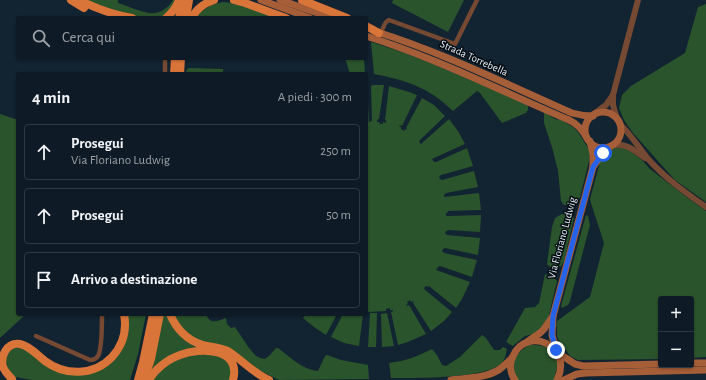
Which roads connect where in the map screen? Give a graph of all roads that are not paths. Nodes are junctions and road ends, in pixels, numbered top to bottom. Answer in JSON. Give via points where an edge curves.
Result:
{"nodes":[{"id":1,"x":70,"y":0,"type":"edge"},
{"id":2,"x":79,"y":0,"type":"edge"},
{"id":3,"x":178,"y":0,"type":"edge"},
{"id":4,"x":182,"y":0,"type":"edge"},
{"id":5,"x":189,"y":0,"type":"edge"},
{"id":6,"x":214,"y":0,"type":"edge"},
{"id":7,"x":234,"y":0,"type":"edge"},
{"id":8,"x":261,"y":0,"type":"edge"},
{"id":9,"x":280,"y":0,"type":"edge"},
{"id":10,"x":302,"y":0,"type":"edge"},
{"id":11,"x":477,"y":0,"type":"edge"},
{"id":12,"x":638,"y":0,"type":"edge"},
{"id":13,"x":108,"y":16,"type":"edge"},
{"id":14,"x":125,"y":16,"type":"edge"},
{"id":15,"x":168,"y":16,"type":"edge"},
{"id":16,"x":179,"y":16,"type":"edge"},
{"id":17,"x":186,"y":16,"type":"edge"},
{"id":18,"x":193,"y":16,"type":"edge"},
{"id":19,"x":281,"y":16,"type":"edge"},
{"id":20,"x":305,"y":16,"type":"edge"},
{"id":21,"x":326,"y":16,"type":"edge"},
{"id":22,"x":342,"y":16,"type":"edge"},
{"id":23,"x":368,"y":28,"type":"edge"},
{"id":24,"x":380,"y":33,"type":"junction"},
{"id":25,"x":368,"y":37,"type":"edge"},
{"id":26,"x":165,"y":60,"type":"edge"},
{"id":27,"x":170,"y":60,"type":"edge"},
{"id":28,"x":175,"y":60,"type":"edge"},
{"id":29,"x":181,"y":60,"type":"edge"},
{"id":30,"x":165,"y":72,"type":"edge"},
{"id":31,"x":170,"y":72,"type":"edge"},
{"id":32,"x":174,"y":72,"type":"edge"},
{"id":33,"x":180,"y":72,"type":"edge"},
{"id":34,"x":613,"y":95,"type":"junction"},
{"id":35,"x":593,"y":115,"type":"junction"},
{"id":36,"x":570,"y":116,"type":"junction"},
{"id":37,"x":619,"y":122,"type":"junction"},
{"id":38,"x":588,"y":140,"type":"junction"},
{"id":39,"x":611,"y":146,"type":"junction"},
{"id":40,"x":650,"y":160,"type":"junction"},
{"id":41,"x":593,"y":167,"type":"junction"},
{"id":42,"x":706,"y":207,"type":"edge"},
{"id":43,"x":102,"y":316,"type":"edge"},
{"id":44,"x":119,"y":316,"type":"edge"},
{"id":45,"x":124,"y":316,"type":"edge"},
{"id":46,"x":149,"y":316,"type":"edge"},
{"id":47,"x":153,"y":316,"type":"edge"},
{"id":48,"x":160,"y":316,"type":"edge"},
{"id":49,"x":171,"y":316,"type":"edge"},
{"id":50,"x":553,"y":316,"type":"junction"},
{"id":51,"x":36,"y":336,"type":"dead end"},
{"id":52,"x":525,"y":343,"type":"junction"},
{"id":53,"x":0,"y":351,"type":"edge"},
{"id":54,"x":557,"y":352,"type":"junction"},
{"id":55,"x":512,"y":358,"type":"junction"},
{"id":56,"x":143,"y":362,"type":"junction"},
{"id":57,"x":694,"y":363,"type":"edge"},
{"id":58,"x":706,"y":363,"type":"edge"},
{"id":59,"x":658,"y":364,"type":"edge"},
{"id":60,"x":706,"y":370,"type":"edge"},
{"id":61,"x":3,"y":380,"type":"edge"},
{"id":62,"x":13,"y":380,"type":"edge"},
{"id":63,"x":138,"y":380,"type":"edge"},
{"id":64,"x":144,"y":380,"type":"edge"},
{"id":65,"x":150,"y":380,"type":"edge"},
{"id":66,"x":233,"y":380,"type":"edge"},
{"id":67,"x":269,"y":380,"type":"edge"},
{"id":68,"x":451,"y":380,"type":"edge"},
{"id":69,"x":515,"y":380,"type":"edge"},
{"id":70,"x":557,"y":380,"type":"edge"},
{"id":71,"x":564,"y":380,"type":"edge"}],
"edges":[{"from":1,"to":13,"type":"highway"},
{"from":2,"to":14,"type":"highway"},
{"from":3,"to":15,"type":"highway","via":[[175,9]]},
{"from":4,"to":16,"type":"highway"},
{"from":5,"to":17,"type":"highway"},
{"from":6,"to":18,"type":"highway","via":[[199,8]]},
{"from":7,"to":19,"type":"highway"},
{"from":8,"to":20,"type":"main road"},
{"from":9,"to":21,"type":"main road"},
{"from":10,"to":22,"type":"highway"},
{"from":11,"to":24,"type":"street","via":[[454,44],[389,20]]},
{"from":12,"to":34,"type":"street"},
{"from":23,"to":24,"type":"highway"},
{"from":24,"to":36,"type":"main road","name":"Strada Torrebella","via":[[438,53]]},
{"from":25,"to":36,"type":"main road","name":"Strada Torrebella","via":[[434,60]]},
{"from":26,"to":30,"type":"street"},
{"from":27,"to":31,"type":"highway"},
{"from":28,"to":32,"type":"highway"},
{"from":29,"to":33,"type":"highway"},
{"from":34,"to":35,"type":"street","via":[[606,105]]},
{"from":34,"to":37,"type":"street","via":[[613,105]]},
{"from":35,"to":36,"type":"main road"},
{"from":35,"to":37,"type":"main road","via":[[609,113]]},
{"from":35,"to":38,"type":"main road","via":[[587,124]]},
{"from":36,"to":38,"type":"main road"},
{"from":37,"to":39,"type":"main road","via":[[620,135]]},
{"from":37,"to":40,"type":"street"},
{"from":38,"to":39,"type":"main road","via":[[599,147]]},
{"from":38,"to":41,"type":"main road","via":[[593,154]]},
{"from":39,"to":40,"type":"street","via":[[622,144]]},
{"from":39,"to":41,"type":"main road"},
{"from":40,"to":42,"type":"street","via":[[662,173]]},
{"from":41,"to":50,"type":"main road","name":"Via Floriano Ludwig"},
{"from":43,"to":51,"type":"street","via":[[99,355],[94,360]]},
{"from":44,"to":53,"type":"highway","via":[[120,328],[113,348],[100,361],[86,367],[62,365],[23,340],[10,341]]},
{"from":45,"to":62,"type":"highway","via":[[125,328],[121,342],[112,356],[99,367],[80,372],[61,370],[45,362],[30,348],[17,344],[7,348],[2,361],[6,374]]},
{"from":46,"to":56,"type":"highway"},
{"from":47,"to":56,"type":"highway"},
{"from":48,"to":64,"type":"highway"},
{"from":49,"to":67,"type":"highway","via":[[180,331],[190,339],[225,350]]},
{"from":50,"to":52,"type":"main road","via":[[540,333]]},
{"from":50,"to":54,"type":"main road","via":[[552,335]]},
{"from":52,"to":54,"type":"main road","via":[[547,343]]},
{"from":52,"to":55,"type":"main road"},
{"from":54,"to":59,"type":"main road","via":[[575,364],[583,366]]},
{"from":54,"to":70,"type":"main road","via":[[561,367]]},
{"from":55,"to":68,"type":"main road","via":[[492,373]]},
{"from":55,"to":69,"type":"main road","via":[[510,364]]},
{"from":56,"to":63,"type":"highway"},
{"from":57,"to":58,"type":"main road"},
{"from":60,"to":71,"type":"main road","via":[[586,373]]},
{"from":61,"to":62,"type":"main road"},
{"from":65,"to":66,"type":"highway","via":[[155,372],[172,358],[202,351],[211,351],[229,358],[235,372]]}]}
